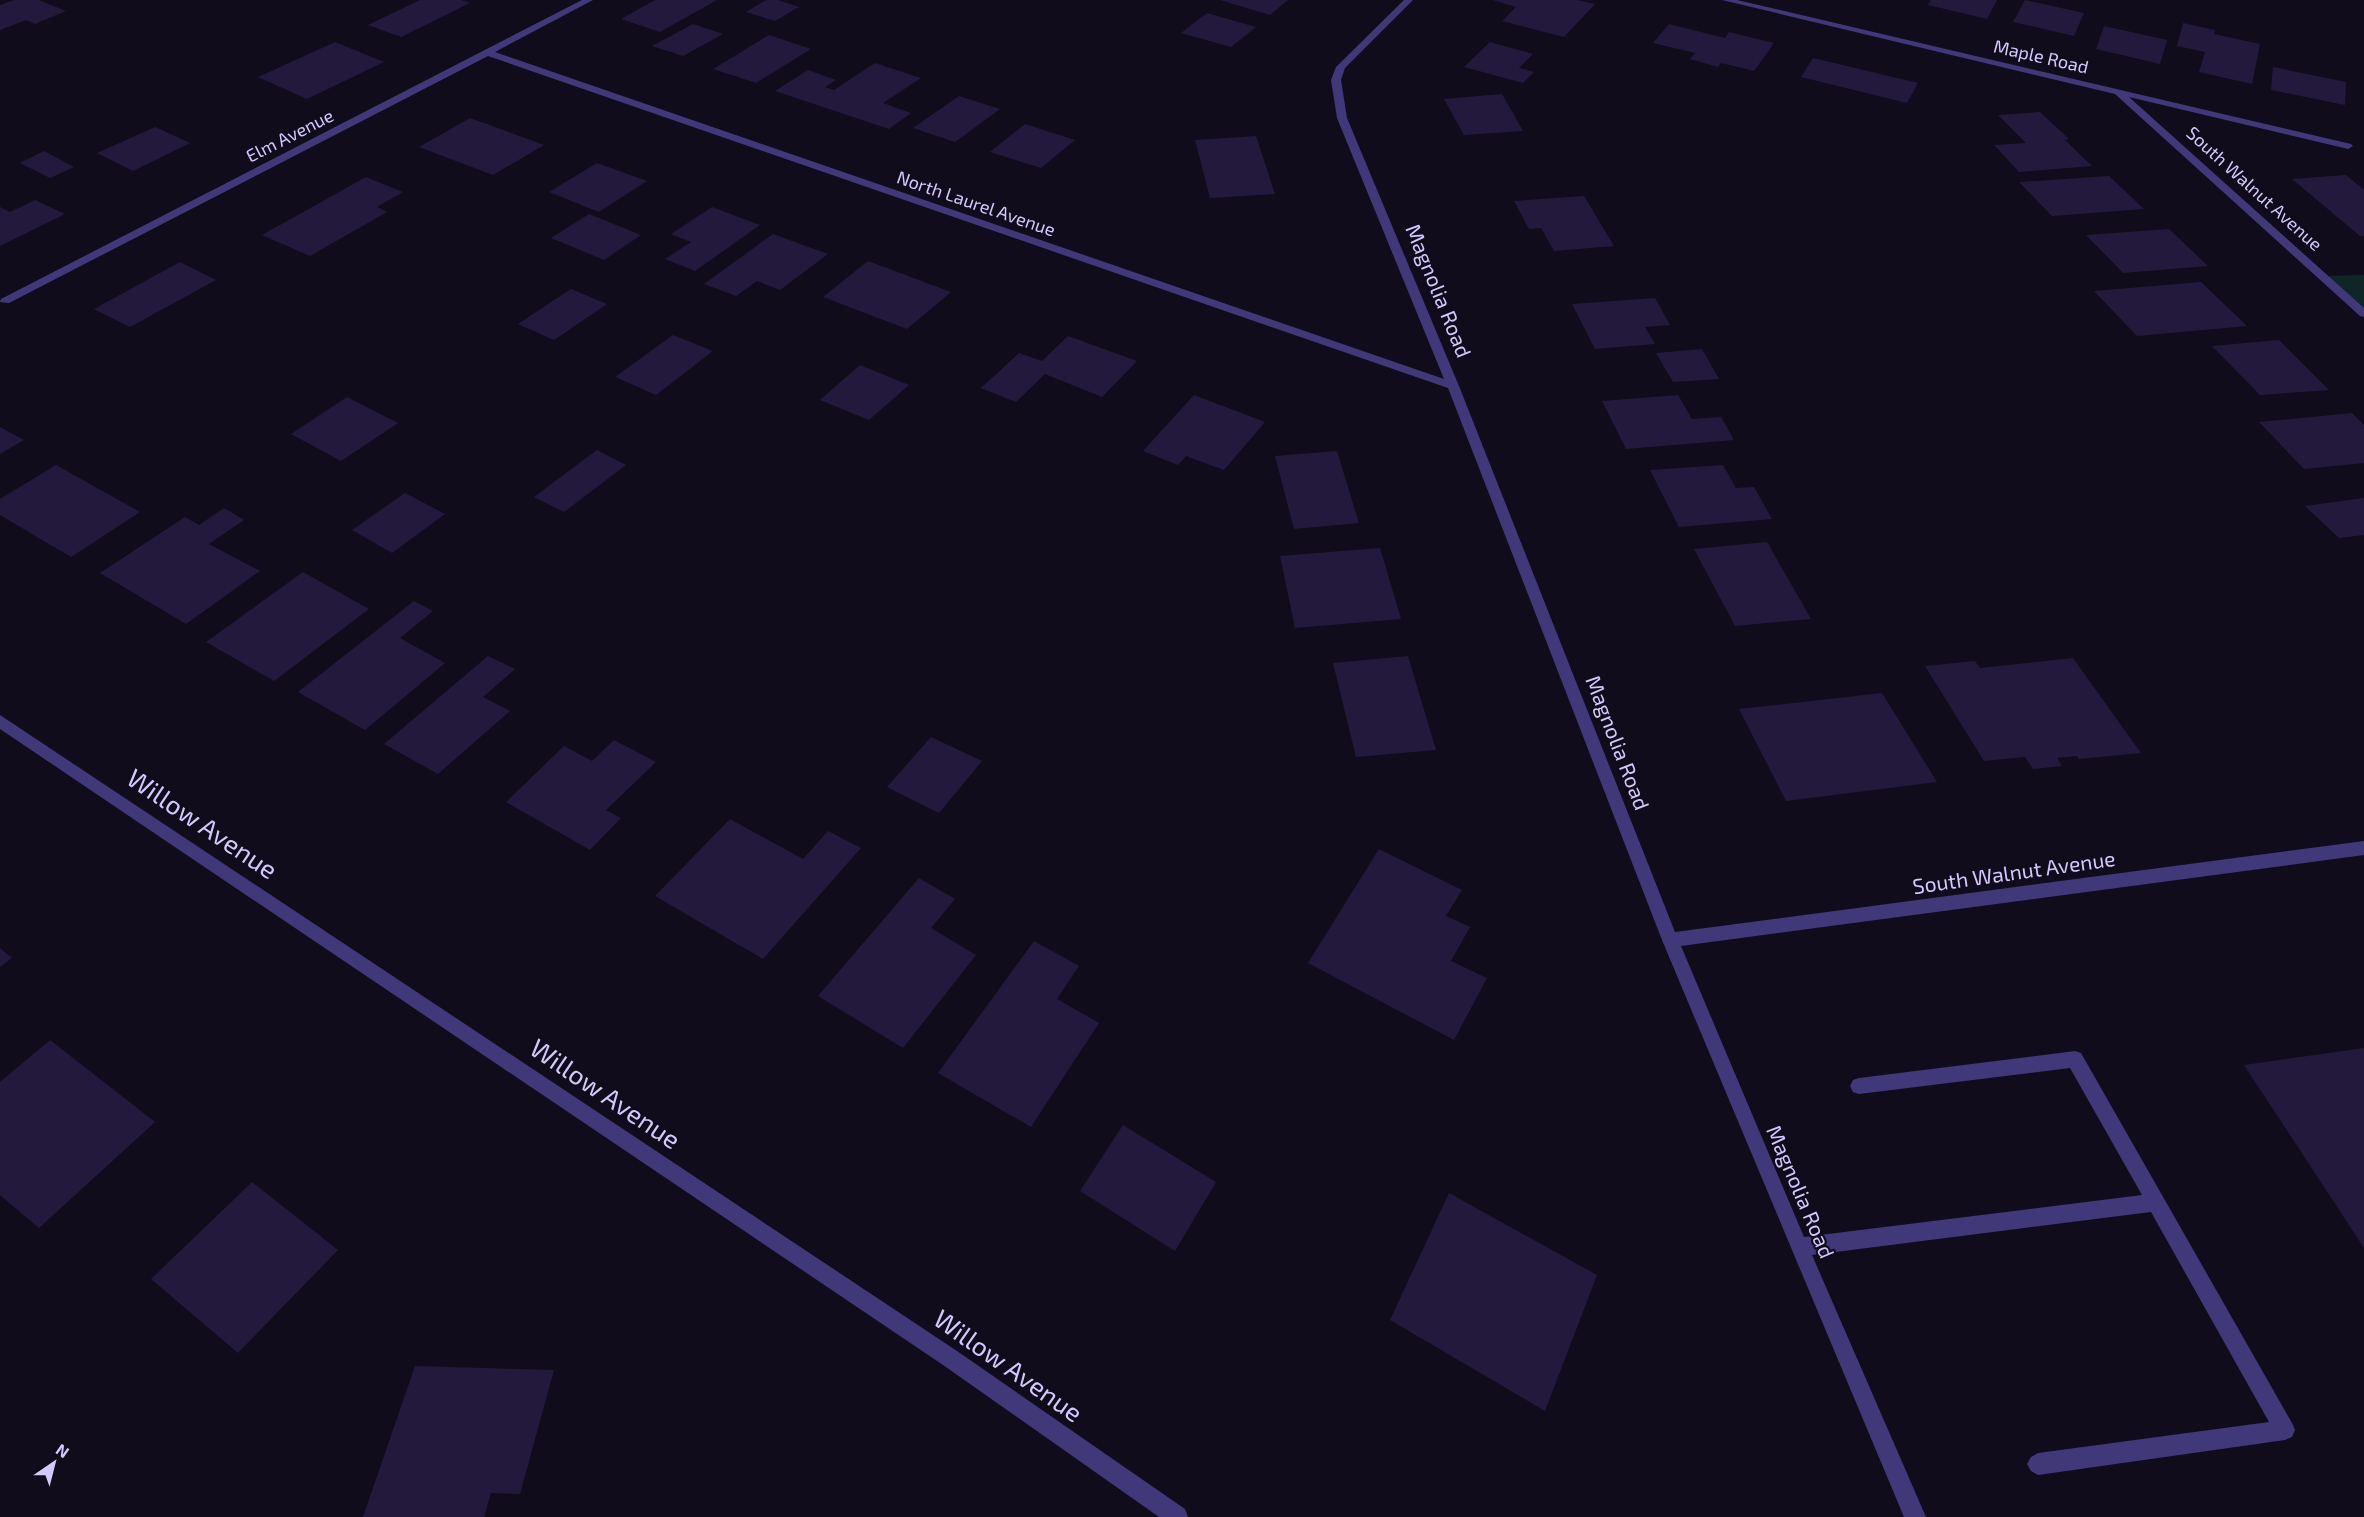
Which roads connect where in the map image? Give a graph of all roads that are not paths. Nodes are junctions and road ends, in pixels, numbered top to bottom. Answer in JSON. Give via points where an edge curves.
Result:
{"nodes":[{"id":1,"x":589,"y":0,"type":"edge"},
{"id":2,"x":1408,"y":0,"type":"edge"},
{"id":3,"x":1726,"y":0,"type":"edge"},
{"id":4,"x":489,"y":52,"type":"junction"},
{"id":5,"x":2118,"y":92,"type":"junction"},
{"id":6,"x":2348,"y":146,"type":"dead end"},
{"id":7,"x":5,"y":301,"type":"dead end"},
{"id":8,"x":2364,"y":314,"type":"edge"},
{"id":9,"x":1453,"y":386,"type":"junction"},
{"id":10,"x":0,"y":721,"type":"edge"},
{"id":11,"x":2364,"y":848,"type":"edge"},
{"id":12,"x":1670,"y":940,"type":"junction"},
{"id":13,"x":1859,"y":1086,"type":"dead end"},
{"id":14,"x":2157,"y":1202,"type":"junction"},
{"id":15,"x":1798,"y":1247,"type":"junction"},
{"id":16,"x":2038,"y":1464,"type":"dead end"},
{"id":17,"x":1177,"y":1517,"type":"edge"},
{"id":18,"x":1915,"y":1517,"type":"edge"}],
"edges":[{"from":1,"to":4,"type":"street","name":"Elm Avenue"},
{"from":2,"to":9,"type":"street","name":"Magnolia Road","via":[[1341,67],[1336,80],[1342,118]]},
{"from":3,"to":5,"type":"street","name":"Maple Road"},
{"from":4,"to":7,"type":"street","name":"Elm Avenue"},
{"from":4,"to":9,"type":"street","name":"North Laurel Avenue"},
{"from":5,"to":6,"type":"street","name":"Maple Road"},
{"from":5,"to":8,"type":"street","name":"South Walnut Avenue"},
{"from":9,"to":12,"type":"street","name":"Magnolia Road"},
{"from":10,"to":17,"type":"street","name":"Willow Avenue","via":[[950,1358]]},
{"from":11,"to":12,"type":"street","name":"South Walnut Avenue"},
{"from":12,"to":15,"type":"street","name":"Magnolia Road"},
{"from":13,"to":14,"type":"street","via":[[2075,1059]]},
{"from":14,"to":15,"type":"street"},
{"from":14,"to":16,"type":"street","via":[[2284,1430]]},
{"from":15,"to":18,"type":"street","name":"Magnolia Road"}]}
